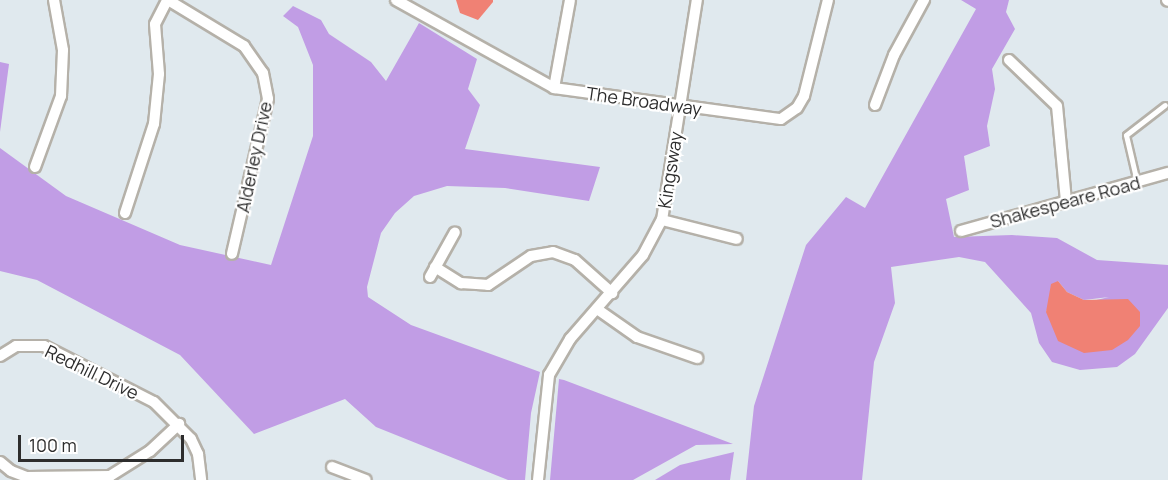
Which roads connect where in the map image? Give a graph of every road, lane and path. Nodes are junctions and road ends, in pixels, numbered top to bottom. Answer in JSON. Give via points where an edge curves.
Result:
{"nodes":[{"id":1,"x":54,"y":0,"type":"edge"},
{"id":2,"x":167,"y":0,"type":"edge"},
{"id":3,"x":396,"y":0,"type":"edge"},
{"id":4,"x":570,"y":0,"type":"edge"},
{"id":5,"x":697,"y":0,"type":"edge"},
{"id":6,"x":828,"y":0,"type":"edge"},
{"id":7,"x":924,"y":0,"type":"edge"},
{"id":8,"x":189,"y":5,"type":"edge"},
{"id":9,"x":1009,"y":60,"type":"dead end"},
{"id":10,"x":554,"y":88,"type":"junction"},
{"id":11,"x":874,"y":105,"type":"dead end"},
{"id":12,"x":1165,"y":105,"type":"dead end"},
{"id":13,"x":680,"y":107,"type":"junction"},
{"id":14,"x":35,"y":167,"type":"dead end"},
{"id":15,"x":1168,"y":173,"type":"edge"},
{"id":16,"x":1137,"y":182,"type":"junction"},
{"id":17,"x":1066,"y":202,"type":"junction"},
{"id":18,"x":124,"y":213,"type":"dead end"},
{"id":19,"x":662,"y":220,"type":"junction"},
{"id":20,"x":961,"y":231,"type":"dead end"},
{"id":21,"x":455,"y":232,"type":"dead end"},
{"id":22,"x":737,"y":239,"type":"dead end"},
{"id":23,"x":232,"y":254,"type":"dead end"},
{"id":24,"x":612,"y":293,"type":"junction"},
{"id":25,"x":597,"y":309,"type":"junction"},
{"id":26,"x":0,"y":356,"type":"edge"},
{"id":27,"x":697,"y":358,"type":"dead end"},
{"id":28,"x":179,"y":424,"type":"junction"},
{"id":29,"x":0,"y":462,"type":"edge"},
{"id":30,"x":332,"y":467,"type":"dead end"},
{"id":31,"x":201,"y":480,"type":"edge"},
{"id":32,"x":366,"y":480,"type":"edge"},
{"id":33,"x":538,"y":480,"type":"edge"}],
"edges":[{"from":1,"to":14,"type":"street","via":[[63,50],[61,96]]},
{"from":2,"to":8,"type":"street","name":"Alderley Drive"},
{"from":2,"to":18,"type":"street","via":[[155,24],[159,74],[154,124]]},
{"from":3,"to":10,"type":"street","name":"The Broadway"},
{"from":4,"to":10,"type":"street"},
{"from":5,"to":13,"type":"street","name":"Kingsway"},
{"from":6,"to":13,"type":"street","name":"The Broadway","via":[[804,96],[790,114],[781,120]]},
{"from":7,"to":11,"type":"street","via":[[894,55]]},
{"from":8,"to":23,"type":"street","name":"Alderley Drive","via":[[244,46],[263,73],[268,99]]},
{"from":9,"to":17,"type":"street","via":[[1057,106]]},
{"from":10,"to":13,"type":"street","name":"The Broadway"},
{"from":12,"to":16,"type":"lane","via":[[1126,135]]},
{"from":13,"to":19,"type":"street","name":"Kingsway"},
{"from":15,"to":16,"type":"street","name":"Shakespeare Road"},
{"from":16,"to":17,"type":"street","name":"Shakespeare Road"},
{"from":17,"to":20,"type":"street","name":"Shakespeare Road"},
{"from":19,"to":22,"type":"street"},
{"from":19,"to":24,"type":"street","name":"Kingsway","via":[[643,255]]},
{"from":21,"to":24,"type":"street","via":[[432,272],[461,283],[489,285],[531,256],[553,252],[575,260]]},
{"from":24,"to":25,"type":"street","name":"Kingsway"},
{"from":25,"to":27,"type":"street","via":[[637,337]]},
{"from":25,"to":33,"type":"street","name":"Kingsway","via":[[570,339],[549,375]]},
{"from":26,"to":28,"type":"street","name":"Redhill Drive","via":[[16,346],[44,346],[154,402]]},
{"from":28,"to":29,"type":"street","via":[[150,451],[110,476],[27,477],[10,471]]},
{"from":28,"to":31,"type":"street","name":"Redhill Drive","via":[[198,454]]},
{"from":30,"to":32,"type":"street"}]}
